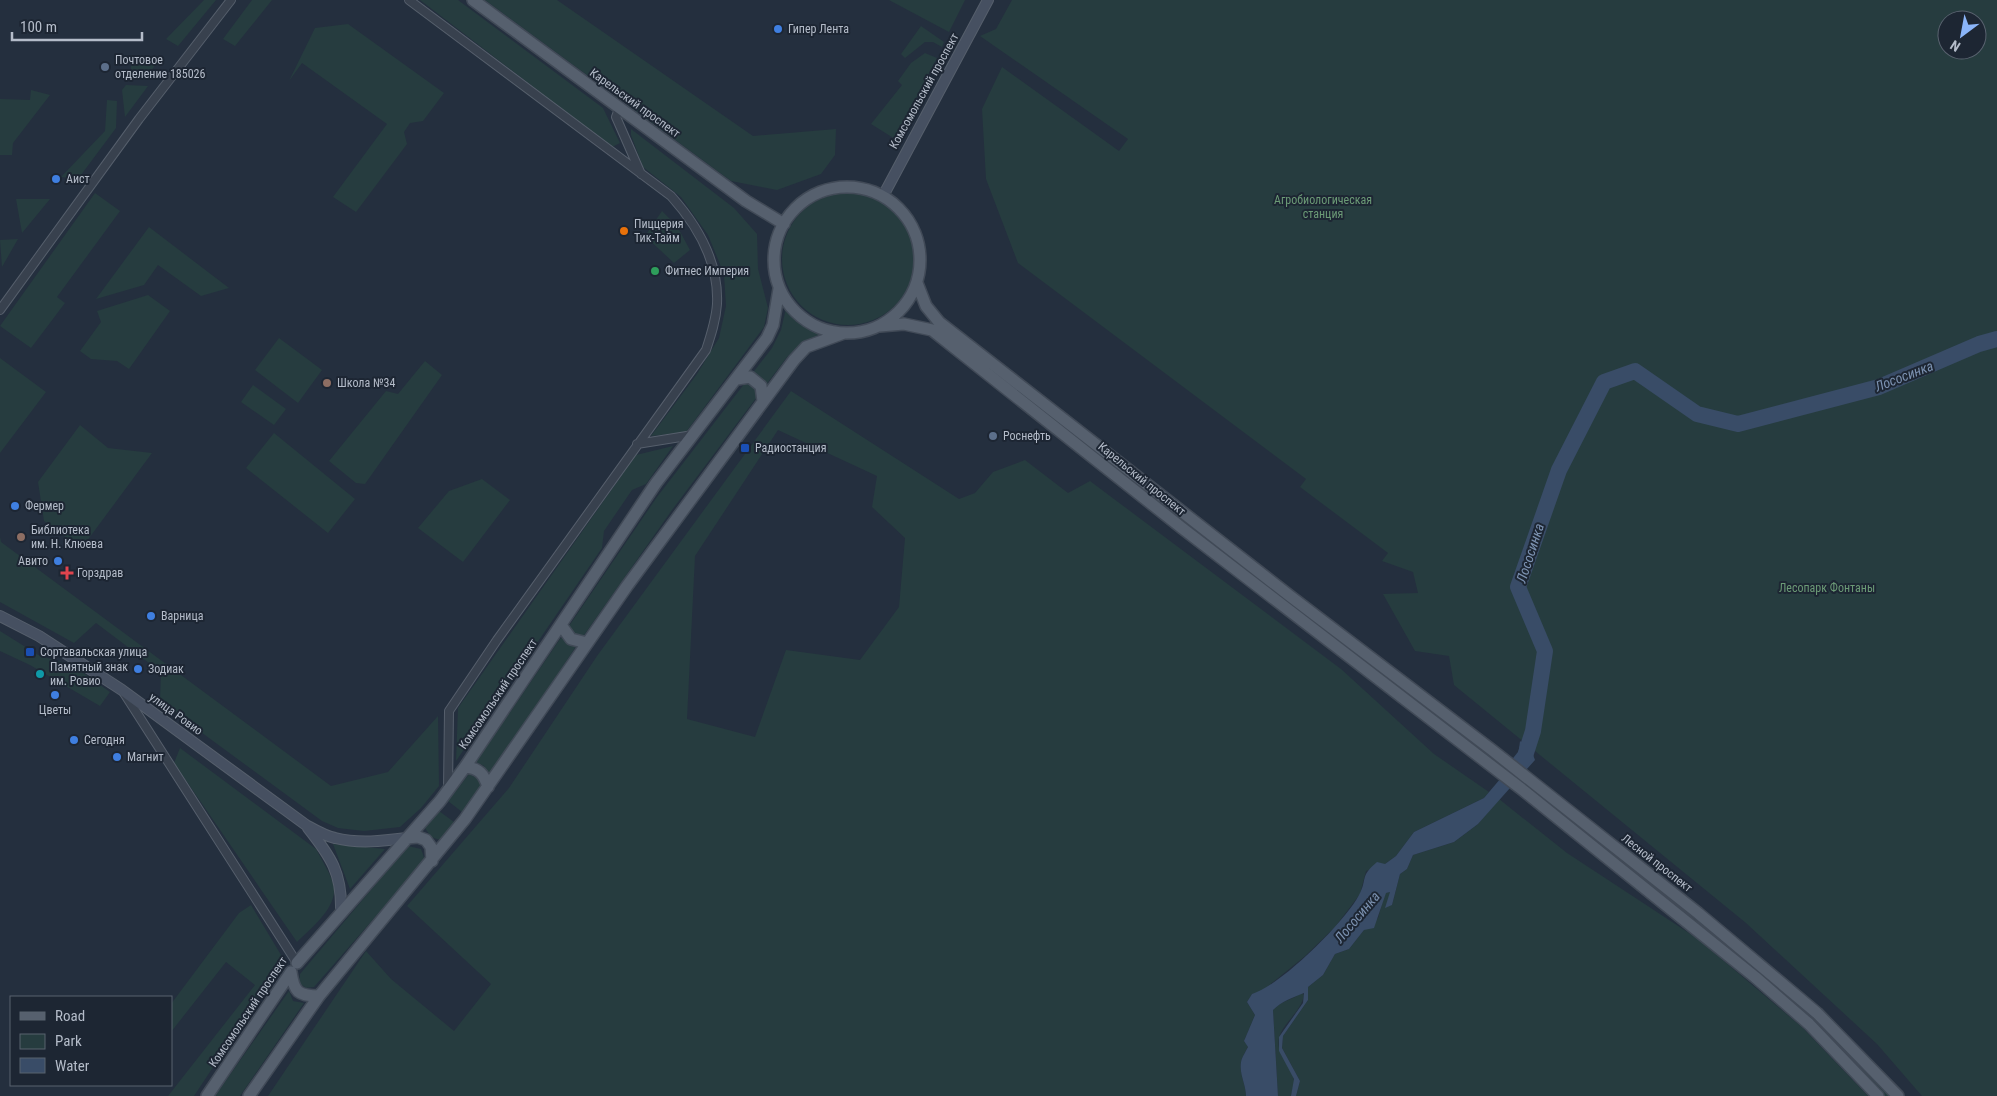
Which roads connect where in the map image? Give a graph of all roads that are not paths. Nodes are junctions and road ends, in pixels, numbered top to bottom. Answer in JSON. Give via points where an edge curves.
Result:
{"nodes":[{"id":1,"x":230,"y":0,"type":"edge"},
{"id":2,"x":409,"y":0,"type":"edge"},
{"id":3,"x":473,"y":0,"type":"edge"},
{"id":4,"x":988,"y":0,"type":"edge"},
{"id":5,"x":619,"y":109,"type":"junction"},
{"id":6,"x":641,"y":174,"type":"junction"},
{"id":7,"x":882,"y":196,"type":"junction"},
{"id":8,"x":784,"y":224,"type":"junction"},
{"id":9,"x":917,"y":283,"type":"junction"},
{"id":10,"x":779,"y":289,"type":"junction"},
{"id":11,"x":0,"y":310,"type":"edge"},
{"id":12,"x":880,"y":326,"type":"junction"},
{"id":13,"x":844,"y":333,"type":"junction"},
{"id":14,"x":737,"y":379,"type":"junction"},
{"id":15,"x":763,"y":401,"type":"junction"},
{"id":16,"x":693,"y":435,"type":"junction"},
{"id":17,"x":637,"y":444,"type":"junction"},
{"id":18,"x":1190,"y":517,"type":"junction"},
{"id":19,"x":1182,"y":528,"type":"junction"},
{"id":20,"x":0,"y":616,"type":"edge"},
{"id":21,"x":561,"y":625,"type":"junction"},
{"id":22,"x":587,"y":643,"type":"junction"},
{"id":23,"x":1384,"y":668,"type":"joint"},
{"id":24,"x":122,"y":690,"type":"junction"},
{"id":25,"x":465,"y":767,"type":"junction"},
{"id":26,"x":488,"y":787,"type":"junction"},
{"id":27,"x":448,"y":789,"type":"junction"},
{"id":28,"x":306,"y":825,"type":"junction"},
{"id":29,"x":407,"y":838,"type":"junction"},
{"id":30,"x":432,"y":861,"type":"junction"},
{"id":31,"x":341,"y":911,"type":"junction"},
{"id":32,"x":294,"y":967,"type":"junction"},
{"id":33,"x":319,"y":996,"type":"junction"},
{"id":34,"x":207,"y":1096,"type":"edge"},
{"id":35,"x":249,"y":1096,"type":"edge"},
{"id":36,"x":1878,"y":1096,"type":"edge"},
{"id":37,"x":1898,"y":1096,"type":"edge"}],
"edges":[{"from":1,"to":11,"type":"street"},
{"from":2,"to":6,"type":"street"},
{"from":3,"to":5,"type":"main road","name":"Карельский проспект"},
{"from":4,"to":7,"type":"main road","name":"Комсомольский проспект"},
{"from":5,"to":6,"type":"street","via":[[616,117]]},
{"from":5,"to":8,"type":"main road","name":"Карельский проспект","via":[[746,201]]},
{"from":6,"to":17,"type":"street","via":[[671,196],[695,226],[712,266],[717,304],[706,350]]},
{"from":7,"to":8,"type":"main road","via":[[858,187],[842,186],[814,194],[796,207]]},
{"from":7,"to":9,"type":"main road","via":[[901,210],[915,232],[920,249]]},
{"from":8,"to":10,"type":"main road","via":[[776,242],[774,262]]},
{"from":9,"to":12,"type":"main road","via":[[900,311]]},
{"from":9,"to":18,"type":"main road","name":"Карельский проспект","via":[[926,306],[938,322]]},
{"from":10,"to":13,"type":"main road","via":[[789,304],[821,328]]},
{"from":10,"to":14,"type":"main road","name":"Комсомольский проспект","via":[[773,325],[767,338]]},
{"from":12,"to":13,"type":"main road"},
{"from":12,"to":19,"type":"main road","name":"Карельский проспект","via":[[904,324],[932,330]]},
{"from":13,"to":15,"type":"main road","via":[[806,347]]},
{"from":14,"to":15,"type":"main road","via":[[750,377],[761,386]]},
{"from":14,"to":16,"type":"main road","name":"Комсомольский проспект"},
{"from":15,"to":22,"type":"main road"},
{"from":16,"to":17,"type":"street"},
{"from":16,"to":21,"type":"main road","name":"Комсомольский проспект"},
{"from":17,"to":27,"type":"street","via":[[449,711]]},
{"from":18,"to":19,"type":"main road"},
{"from":18,"to":23,"type":"main road","name":"Карельский проспект"},
{"from":19,"to":36,"type":"main road","name":"Карельский проспект","via":[[1755,977],[1809,1024]]},
{"from":20,"to":24,"type":"main road","name":"улица Ровио","via":[[39,636]]},
{"from":21,"to":22,"type":"main road","via":[[571,639]]},
{"from":21,"to":25,"type":"main road","name":"Комсомольский проспект"},
{"from":22,"to":26,"type":"main road"},
{"from":23,"to":37,"type":"main road","name":"Лесной проспект","via":[[1485,744],[1778,978]]},
{"from":24,"to":28,"type":"main road","name":"улица Ровио"},
{"from":24,"to":32,"type":"street"},
{"from":25,"to":26,"type":"main road","via":[[485,776]]},
{"from":25,"to":27,"type":"main road","name":"Комсомольский проспект"},
{"from":26,"to":30,"type":"main road"},
{"from":27,"to":29,"type":"main road","name":"Комсомольский проспект"},
{"from":28,"to":29,"type":"main road","name":"улица Ровио","via":[[334,838],[352,841]]},
{"from":28,"to":31,"type":"main road","name":"улица Ровио","via":[[328,853],[336,870],[342,889]]},
{"from":29,"to":30,"type":"main road","via":[[426,840],[431,848]]},
{"from":29,"to":31,"type":"main road","name":"Комсомольский проспект"},
{"from":30,"to":33,"type":"main road"},
{"from":31,"to":32,"type":"main road","name":"Комсомольский проспект"},
{"from":32,"to":33,"type":"main road","via":[[293,987],[300,994]]},
{"from":32,"to":34,"type":"main road","name":"Комсомольский проспект"},
{"from":33,"to":35,"type":"main road"}]}
